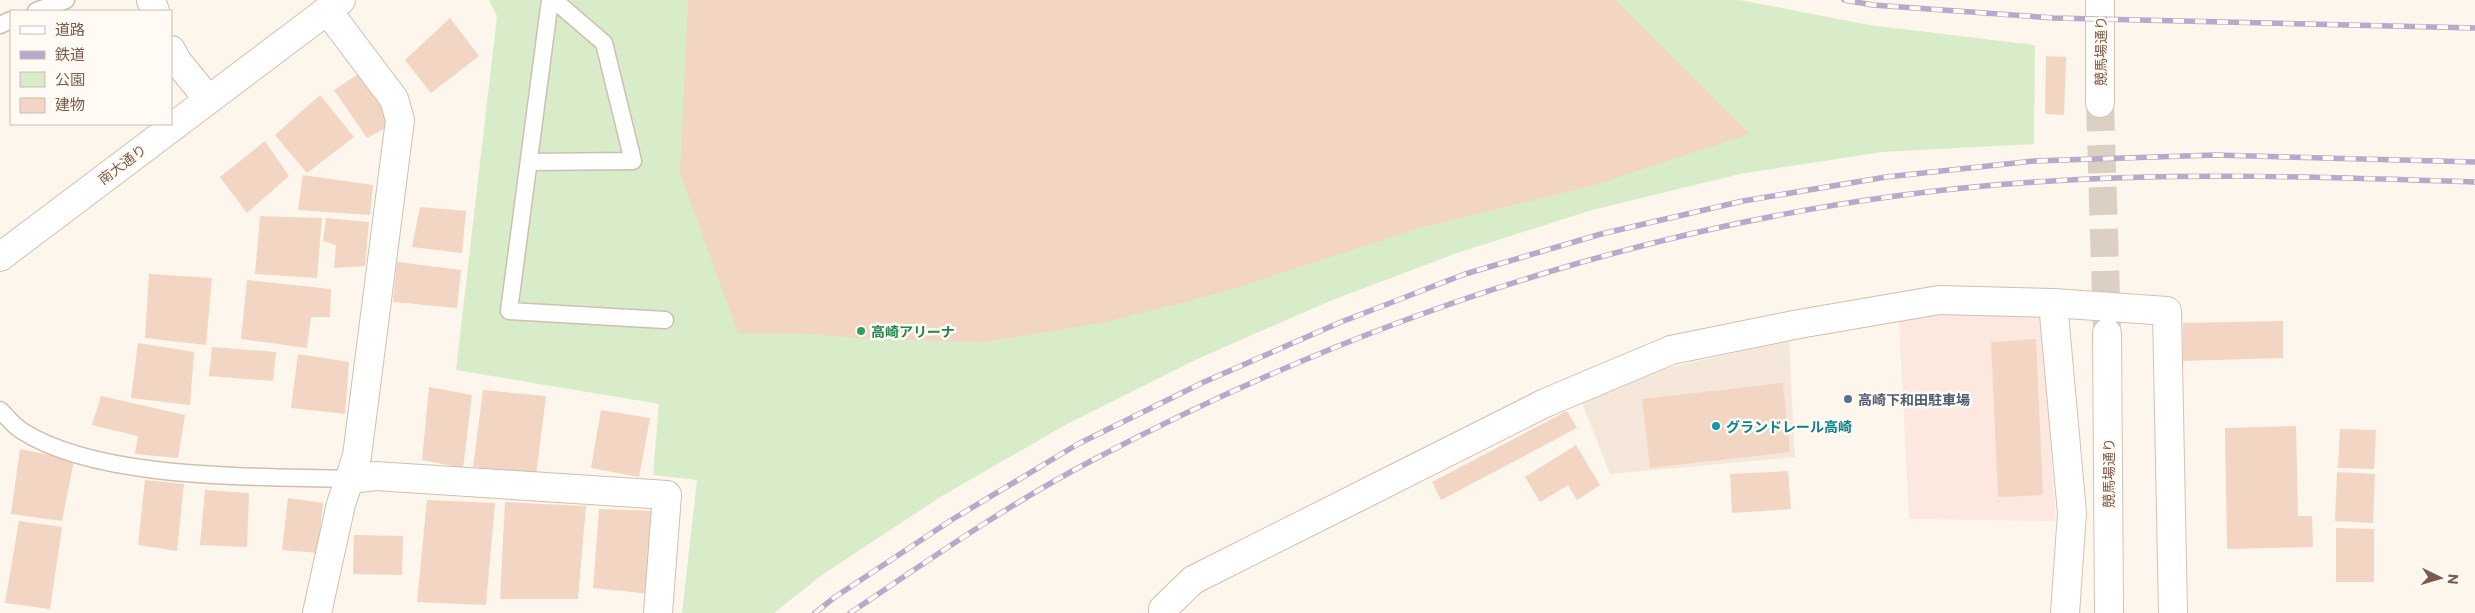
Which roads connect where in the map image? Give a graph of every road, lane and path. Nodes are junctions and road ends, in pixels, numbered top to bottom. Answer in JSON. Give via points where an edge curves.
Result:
{"nodes":[{"id":1,"x":66,"y":0,"type":"edge"},
{"id":2,"x":550,"y":0,"type":"edge"},
{"id":3,"x":554,"y":0,"type":"edge"},
{"id":4,"x":2100,"y":0,"type":"edge"},
{"id":5,"x":334,"y":5,"type":"edge"},
{"id":6,"x":39,"y":10,"type":"edge"},
{"id":7,"x":172,"y":52,"type":"edge"},
{"id":8,"x":208,"y":99,"type":"junction"},
{"id":9,"x":2100,"y":103,"type":"tunnel mouth"},
{"id":10,"x":529,"y":162,"type":"junction"},
{"id":11,"x":0,"y":257,"type":"edge"},
{"id":12,"x":2054,"y":303,"type":"junction"},
{"id":13,"x":665,"y":320,"type":"dead end"},
{"id":14,"x":2107,"y":334,"type":"tunnel mouth"},
{"id":15,"x":0,"y":410,"type":"edge"},
{"id":16,"x":351,"y":478,"type":"junction"},
{"id":17,"x":317,"y":613,"type":"edge"},
{"id":18,"x":658,"y":613,"type":"edge"},
{"id":19,"x":1163,"y":613,"type":"edge"},
{"id":20,"x":2065,"y":613,"type":"edge"},
{"id":21,"x":2109,"y":613,"type":"edge"},
{"id":22,"x":2173,"y":613,"type":"edge"}],
"edges":[{"from":1,"to":6,"type":"lane"},
{"from":2,"to":10,"type":"lane"},
{"from":3,"to":10,"type":"lane","via":[[604,43],[633,161]]},
{"from":4,"to":9,"type":"street","name":"競馬場通り"},
{"from":5,"to":8,"type":"street","name":"南大通り"},
{"from":5,"to":16,"type":"street","via":[[394,100],[400,120],[357,456]]},
{"from":7,"to":8,"type":"street"},
{"from":8,"to":11,"type":"street","name":"南大通り"},
{"from":10,"to":13,"type":"lane","via":[[509,311]]},
{"from":12,"to":19,"type":"street","via":[[1940,300],[1671,350],[1545,403],[1193,580],[1163,609]]},
{"from":12,"to":20,"type":"street","via":[[2072,513]]},
{"from":12,"to":22,"type":"street","via":[[2167,311]]},
{"from":14,"to":21,"type":"street","name":"競馬場通り"},
{"from":15,"to":16,"type":"lane","via":[[20,430],[44,443],[126,465],[203,474]]},
{"from":16,"to":17,"type":"street","via":[[341,504]]},
{"from":16,"to":18,"type":"street","via":[[375,476],[667,495]]}]}
